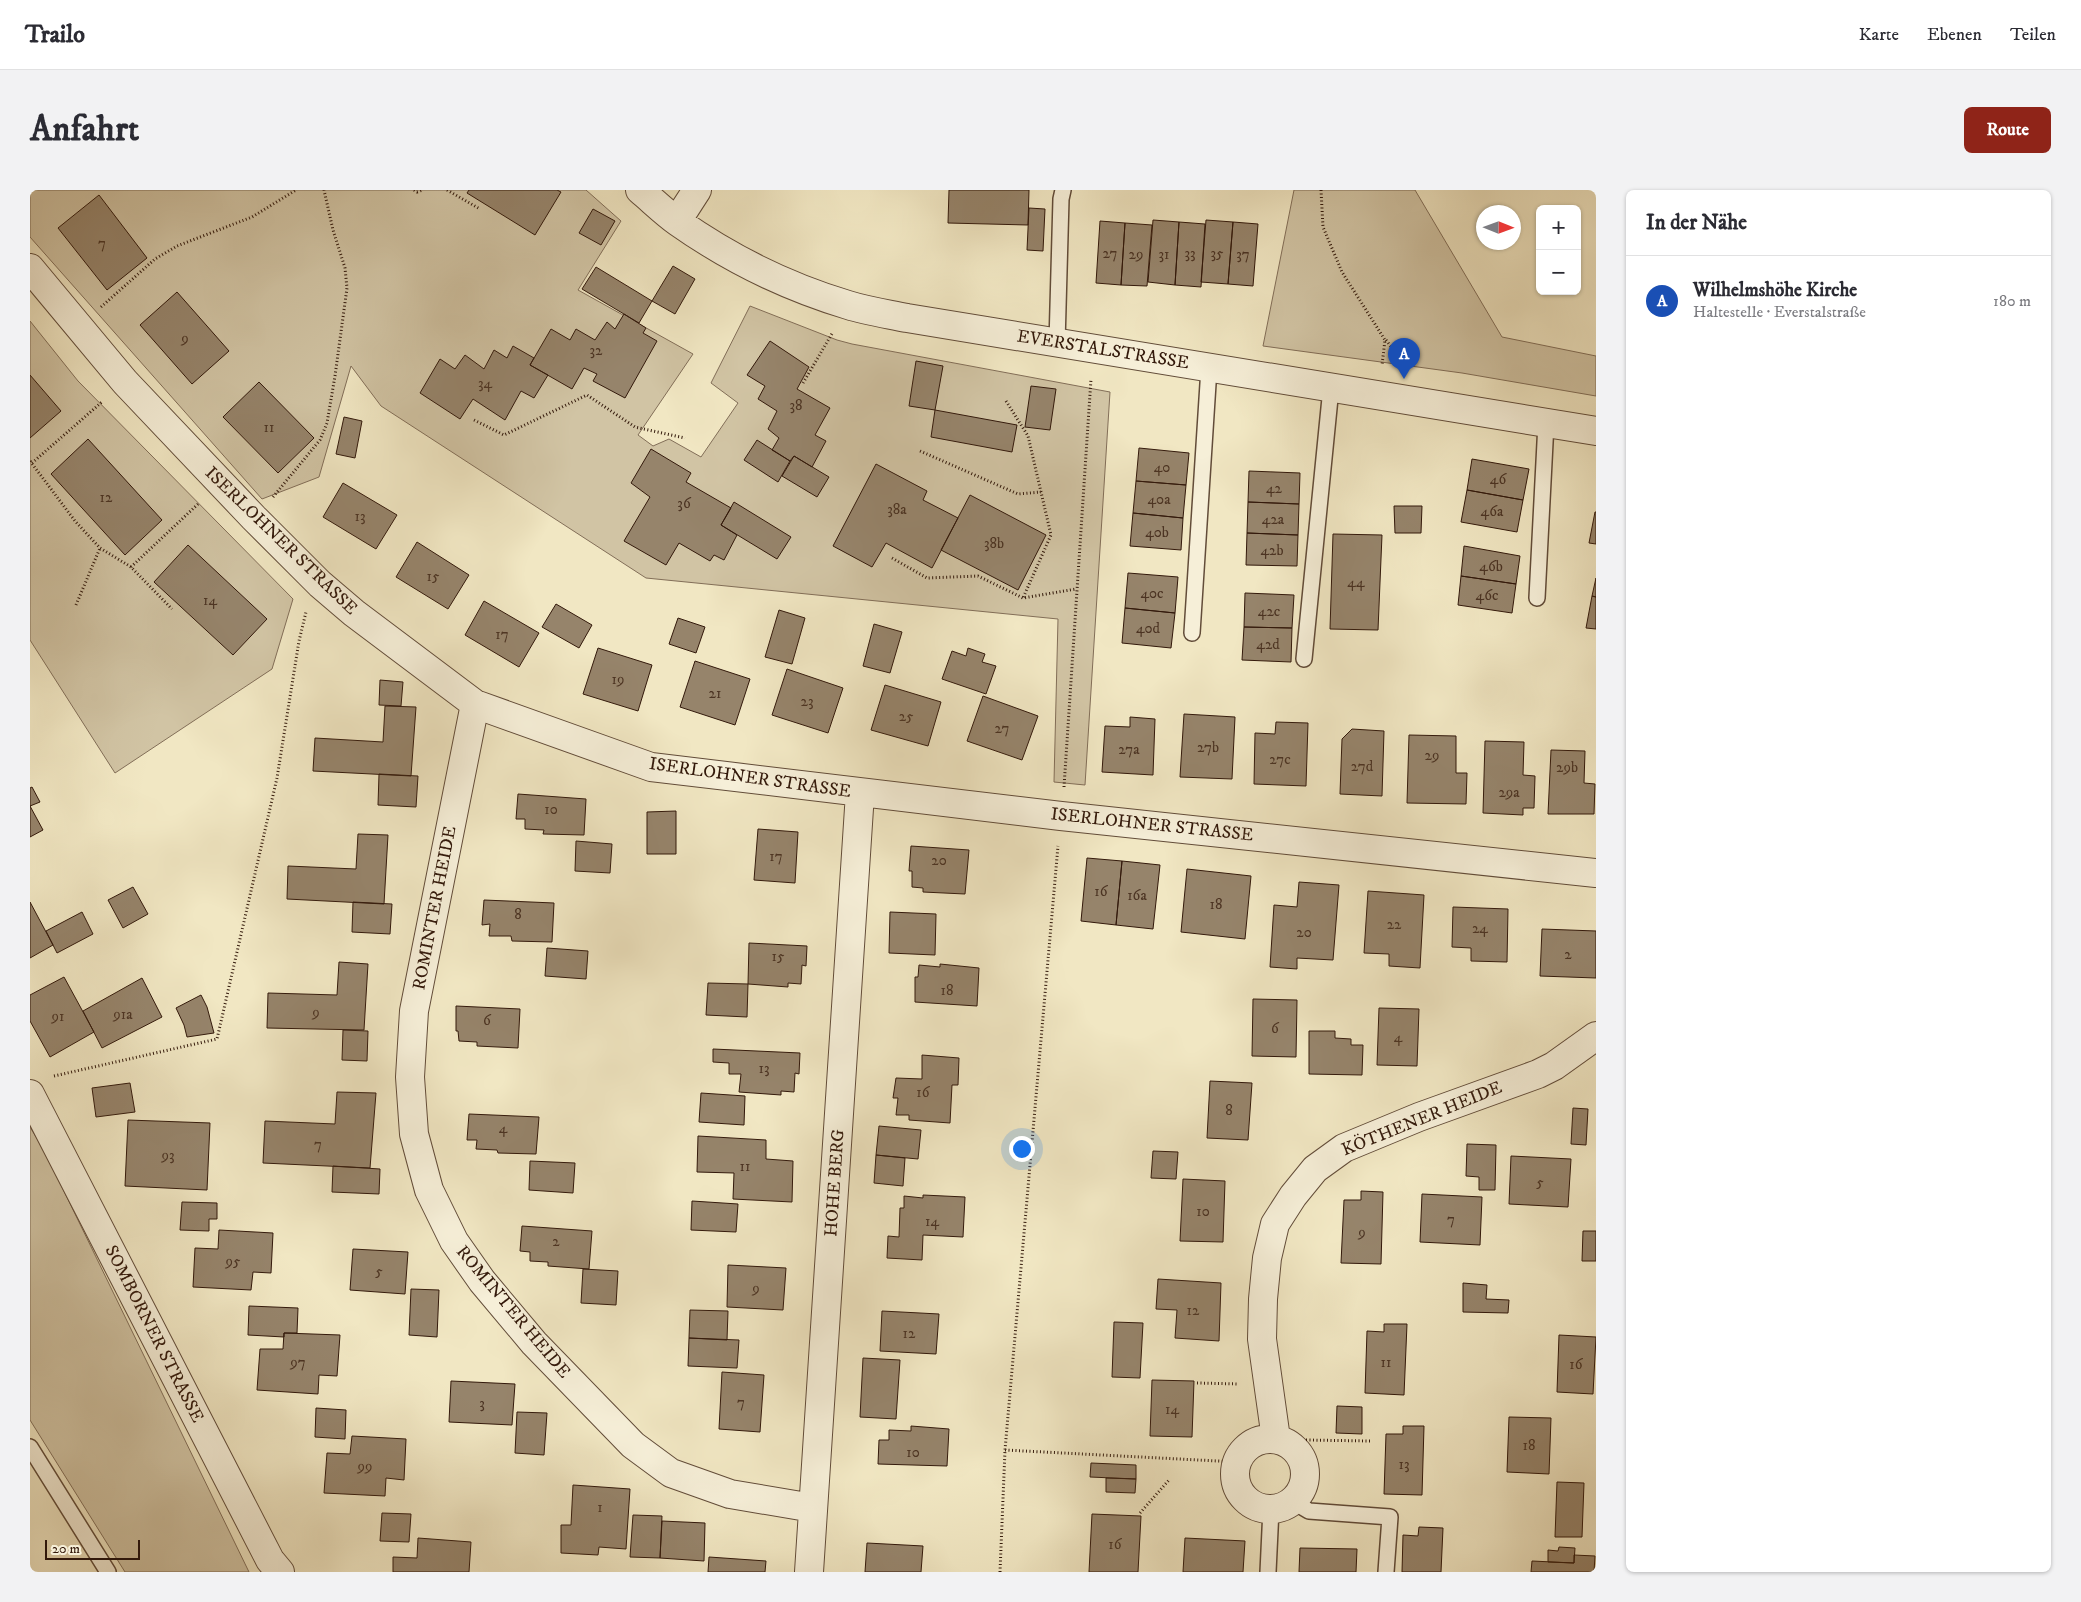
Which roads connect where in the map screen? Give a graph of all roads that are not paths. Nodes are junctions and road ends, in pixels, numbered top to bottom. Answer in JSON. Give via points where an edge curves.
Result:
{"nodes":[{"id":1,"x":640,"y":190,"type":"edge"},
{"id":2,"x":697,"y":190,"type":"edge"},
{"id":3,"x":1063,"y":190,"type":"edge"},
{"id":4,"x":676,"y":221,"type":"junction"},
{"id":5,"x":30,"y":268,"type":"edge"},
{"id":6,"x":1057,"y":343,"type":"junction"},
{"id":7,"x":1209,"y":368,"type":"junction"},
{"id":8,"x":1331,"y":388,"type":"junction"},
{"id":9,"x":1546,"y":423,"type":"junction"},
{"id":10,"x":1596,"y":431,"type":"edge"},
{"id":11,"x":1538,"y":598,"type":"dead end"},
{"id":12,"x":1192,"y":633,"type":"dead end"},
{"id":13,"x":1304,"y":659,"type":"dead end"},
{"id":14,"x":475,"y":704,"type":"junction"},
{"id":15,"x":860,"y":793,"type":"junction"},
{"id":16,"x":1596,"y":872,"type":"edge"},
{"id":17,"x":1596,"y":1036,"type":"edge"},
{"id":18,"x":39,"y":1086,"type":"edge"},
{"id":19,"x":1281,"y":1442,"type":"junction"},
{"id":20,"x":30,"y":1447,"type":"edge"},
{"id":21,"x":1281,"y":1505,"type":"junction"},
{"id":22,"x":813,"y":1508,"type":"junction"},
{"id":23,"x":108,"y":1572,"type":"edge"},
{"id":24,"x":280,"y":1572,"type":"edge"},
{"id":25,"x":809,"y":1572,"type":"edge"},
{"id":26,"x":1268,"y":1572,"type":"edge"},
{"id":27,"x":1386,"y":1572,"type":"edge"}],
"edges":[{"from":1,"to":4,"type":"street","name":"EVERSTALSTRASSE"},
{"from":2,"to":4,"type":"street"},
{"from":3,"to":6,"type":"lane"},
{"from":4,"to":6,"type":"street","name":"EVERSTALSTRASSE","via":[[753,266],[801,289],[849,306]]},
{"from":5,"to":14,"type":"street","name":"ISERLOHNER STRASSE","via":[[125,382],[320,584]]},
{"from":6,"to":7,"type":"street","name":"EVERSTALSTRASSE"},
{"from":7,"to":8,"type":"street","name":"EVERSTALSTRASSE"},
{"from":7,"to":12,"type":"lane"},
{"from":8,"to":9,"type":"street","name":"EVERSTALSTRASSE"},
{"from":8,"to":13,"type":"lane"},
{"from":9,"to":10,"type":"street","name":"EVERSTALSTRASSE"},
{"from":9,"to":11,"type":"lane"},
{"from":14,"to":15,"type":"street","name":"ISERLOHNER STRASSE","via":[[650,766]]},
{"from":14,"to":22,"type":"street","name":"ROMINTER HEIDE","via":[[414,1011],[410,1086],[414,1134],[429,1190],[454,1241],[482,1281],[534,1343],[633,1445],[671,1473],[730,1494]]},
{"from":15,"to":16,"type":"street","name":"ISERLOHNER STRASSE"},
{"from":15,"to":22,"type":"street","name":"HOHE BERG"},
{"from":17,"to":19,"type":"street","name":"KÖTHENER HEIDE","via":[[1538,1074],[1344,1148],[1315,1169],[1293,1196],[1275,1224],[1266,1258],[1263,1299],[1262,1339],[1268,1386]]},
{"from":18,"to":24,"type":"street","name":"SOMBORNER STRASSE","via":[[270,1560]]},
{"from":19,"to":21,"type":"street","name":"KÖTHENER HEIDE","via":[[1298,1454],[1305,1475],[1303,1485]]},
{"from":19,"to":21,"type":"street","via":[[1263,1440],[1246,1449],[1237,1462],[1236,1482],[1243,1496],[1252,1504]]},
{"from":20,"to":23,"type":"lane"},
{"from":21,"to":26,"type":"lane"},
{"from":21,"to":27,"type":"lane","via":[[1309,1511],[1390,1517]]},
{"from":22,"to":25,"type":"street","name":"HOHE BERG"}]}
